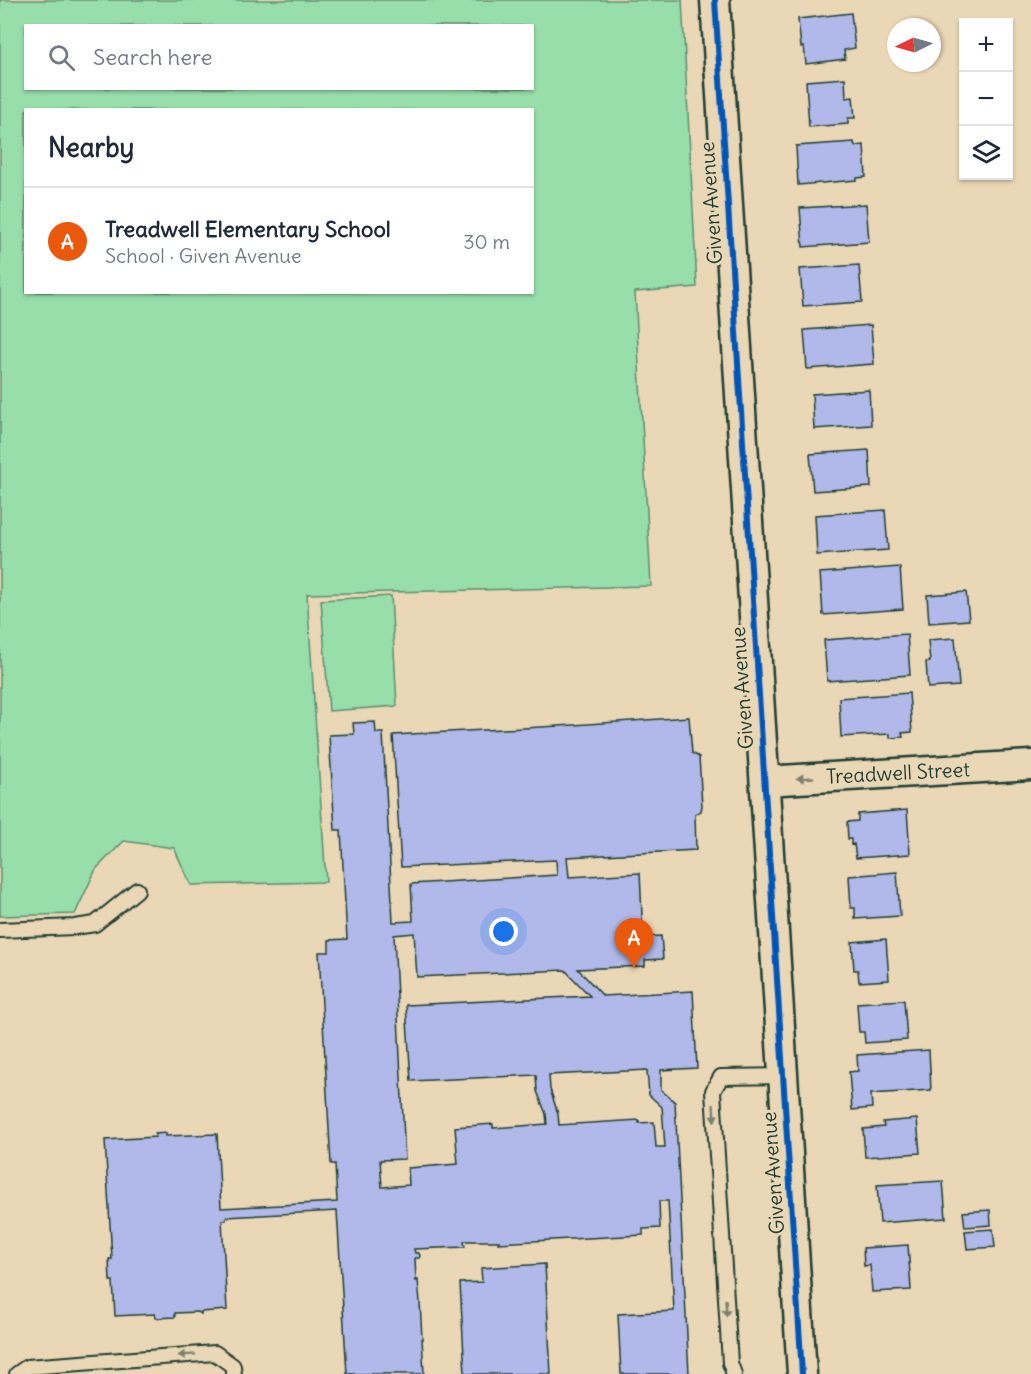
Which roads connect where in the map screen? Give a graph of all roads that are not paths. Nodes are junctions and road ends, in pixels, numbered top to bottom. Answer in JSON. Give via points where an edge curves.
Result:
{"nodes":[{"id":1,"x":715,"y":0,"type":"edge"},
{"id":2,"x":1031,"y":765,"type":"edge"},
{"id":3,"x":765,"y":781,"type":"junction"},
{"id":4,"x":137,"y":890,"type":"dead end"},
{"id":5,"x":0,"y":930,"type":"edge"},
{"id":6,"x":783,"y":1076,"type":"junction"},
{"id":7,"x":17,"y":1374,"type":"edge"},
{"id":8,"x":234,"y":1374,"type":"edge"},
{"id":9,"x":734,"y":1374,"type":"edge"},
{"id":10,"x":802,"y":1374,"type":"edge"}],
"edges":[{"from":1,"to":3,"type":"street","name":"Given Avenue"},
{"from":2,"to":3,"type":"street","name":"Treadwell Street","one_way":true},
{"from":3,"to":6,"type":"street","name":"Given Avenue"},
{"from":4,"to":5,"type":"lane","via":[[95,924]]},
{"from":6,"to":9,"type":"lane","one_way":true,"via":[[721,1077],[713,1091],[730,1363]]},
{"from":6,"to":10,"type":"street","name":"Given Avenue"},
{"from":8,"to":7,"type":"lane","one_way":true,"via":[[233,1366],[215,1353],[27,1367]]}]}
